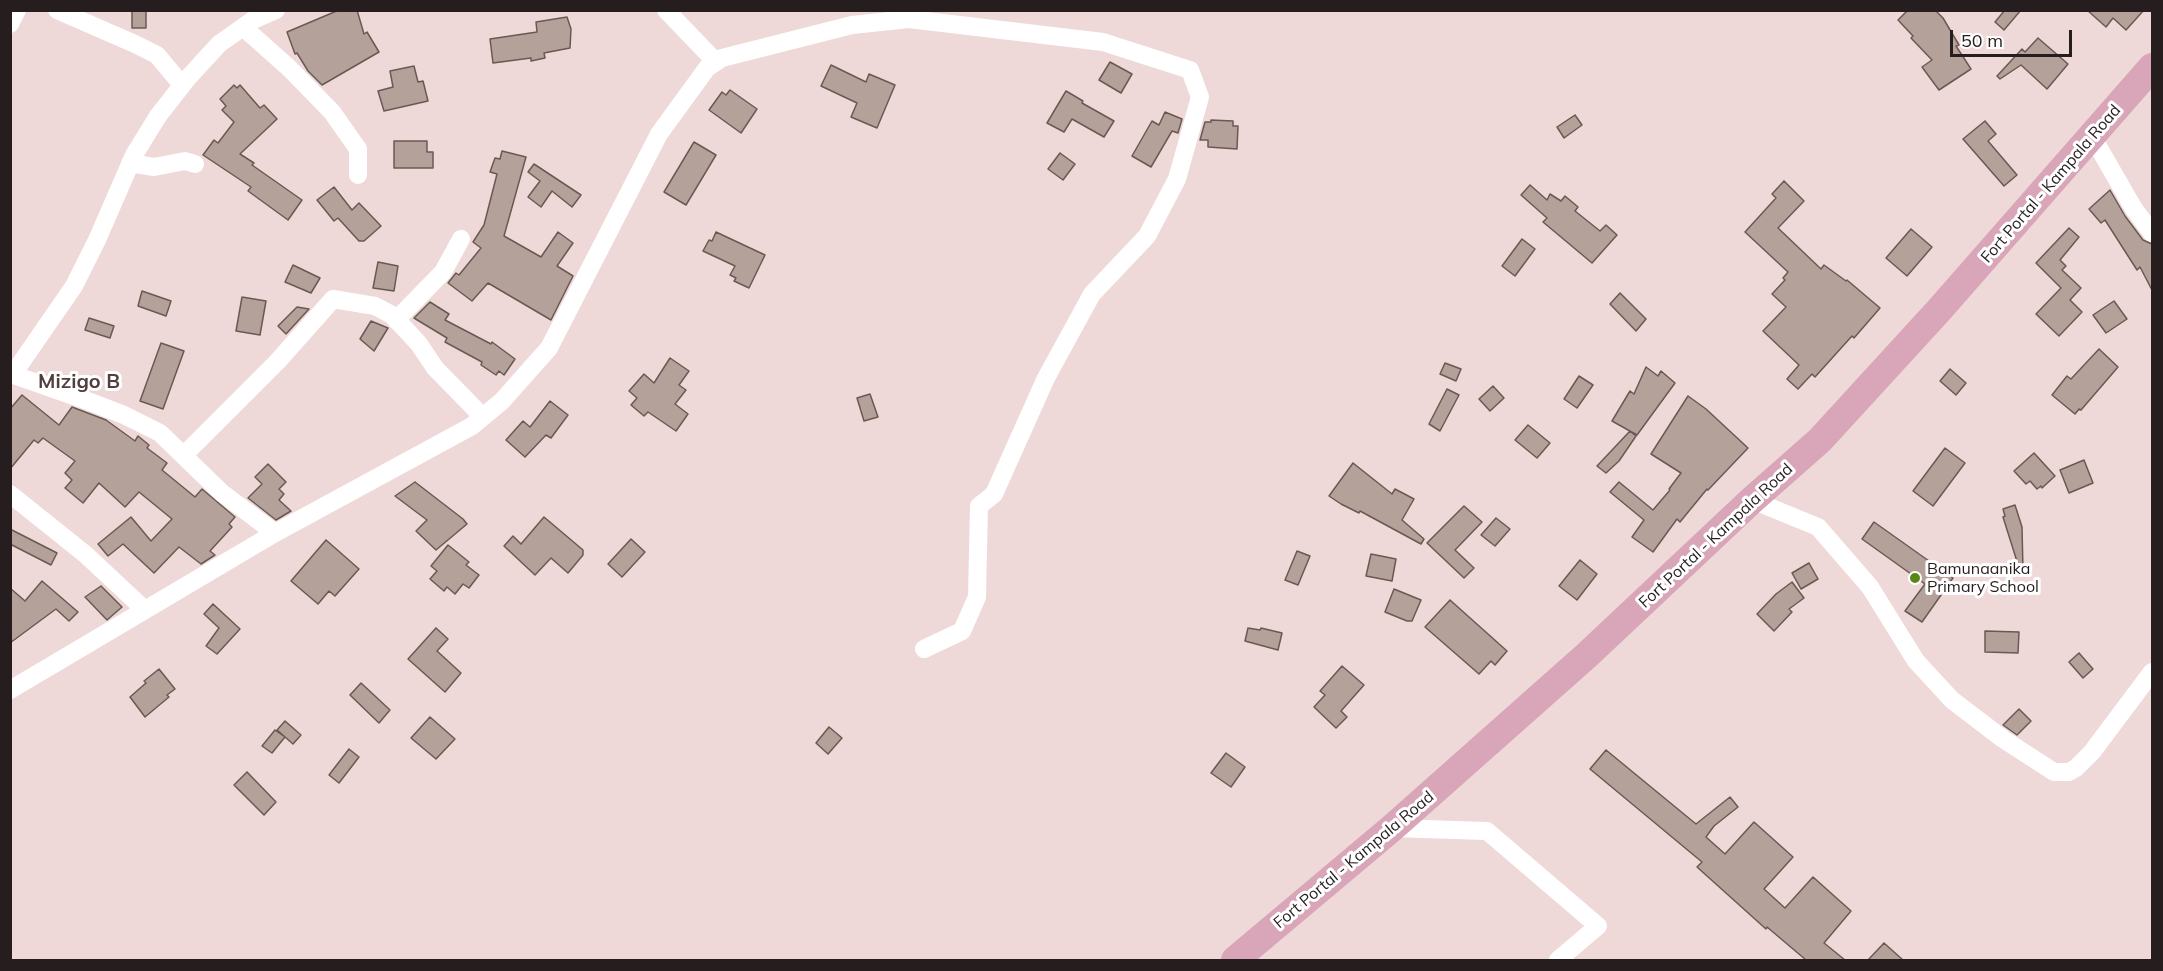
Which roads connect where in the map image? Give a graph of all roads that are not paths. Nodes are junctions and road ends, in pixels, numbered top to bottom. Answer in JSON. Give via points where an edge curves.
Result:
{"nodes":[{"id":1,"x":17,"y":10,"type":"edge"},
{"id":2,"x":57,"y":10,"type":"edge"},
{"id":3,"x":276,"y":10,"type":"edge"},
{"id":4,"x":666,"y":10,"type":"edge"},
{"id":5,"x":911,"y":15,"type":"edge"},
{"id":6,"x":10,"y":24,"type":"edge"},
{"id":7,"x":243,"y":27,"type":"junction"},
{"id":8,"x":715,"y":61,"type":"junction"},
{"id":9,"x":2152,"y":67,"type":"edge"},
{"id":10,"x":182,"y":85,"type":"junction"},
{"id":11,"x":2092,"y":136,"type":"junction"},
{"id":12,"x":130,"y":163,"type":"junction"},
{"id":13,"x":195,"y":164,"type":"dead end"},
{"id":14,"x":358,"y":175,"type":"dead end"},
{"id":15,"x":2152,"y":232,"type":"edge"},
{"id":16,"x":461,"y":239,"type":"dead end"},
{"id":17,"x":396,"y":320,"type":"junction"},
{"id":18,"x":11,"y":375,"type":"edge"},
{"id":19,"x":483,"y":417,"type":"junction"},
{"id":20,"x":184,"y":455,"type":"junction"},
{"id":21,"x":10,"y":494,"type":"edge"},
{"id":22,"x":1752,"y":500,"type":"junction"},
{"id":23,"x":274,"y":533,"type":"junction"},
{"id":24,"x":145,"y":610,"type":"junction"},
{"id":25,"x":924,"y":649,"type":"dead end"},
{"id":26,"x":2152,"y":672,"type":"edge"},
{"id":27,"x":10,"y":690,"type":"edge"},
{"id":28,"x":1392,"y":828,"type":"junction"},
{"id":29,"x":1235,"y":960,"type":"edge"},
{"id":30,"x":1558,"y":960,"type":"edge"}],
"edges":[{"from":1,"to":6,"type":"street"},
{"from":2,"to":10,"type":"street","via":[[157,55]]},
{"from":3,"to":7,"type":"street"},
{"from":4,"to":8,"type":"street"},
{"from":5,"to":8,"type":"street","via":[[852,25]]},
{"from":5,"to":25,"type":"street","via":[[1103,42],[1190,70],[1200,97],[1177,179],[1147,236],[1092,294],[1046,378],[994,494],[979,506],[977,597],[962,631]]},
{"from":7,"to":10,"type":"street","via":[[219,44]]},
{"from":7,"to":14,"type":"street","via":[[332,112],[358,149]]},
{"from":8,"to":19,"type":"street","via":[[659,134],[549,348]]},
{"from":9,"to":11,"type":"main road","name":"Fort Portal - Kampala Road"},
{"from":10,"to":12,"type":"street"},
{"from":11,"to":15,"type":"street","via":[[2134,209]]},
{"from":11,"to":22,"type":"main road","name":"Fort Portal - Kampala Road","via":[[1820,440]]},
{"from":12,"to":13,"type":"street","via":[[154,167],[185,161]]},
{"from":12,"to":18,"type":"street","via":[[74,286]]},
{"from":16,"to":17,"type":"street","via":[[442,272]]},
{"from":17,"to":19,"type":"street","via":[[435,368]]},
{"from":17,"to":20,"type":"street","via":[[375,306],[333,299],[277,362]]},
{"from":18,"to":20,"type":"street","via":[[124,415],[160,433]]},
{"from":19,"to":23,"type":"street"},
{"from":20,"to":23,"type":"street","via":[[222,493]]},
{"from":21,"to":24,"type":"street","via":[[85,554]]},
{"from":22,"to":26,"type":"street","via":[[1818,528],[1870,587],[1916,662],[1952,700],[2054,772],[2069,772],[2092,752]]},
{"from":22,"to":28,"type":"main road","name":"Fort Portal - Kampala Road","via":[[1587,656]]},
{"from":23,"to":24,"type":"street"},
{"from":24,"to":27,"type":"street"},
{"from":28,"to":29,"type":"main road","name":"Fort Portal - Kampala Road"},
{"from":28,"to":30,"type":"street","via":[[1487,831],[1598,926]]}]}
